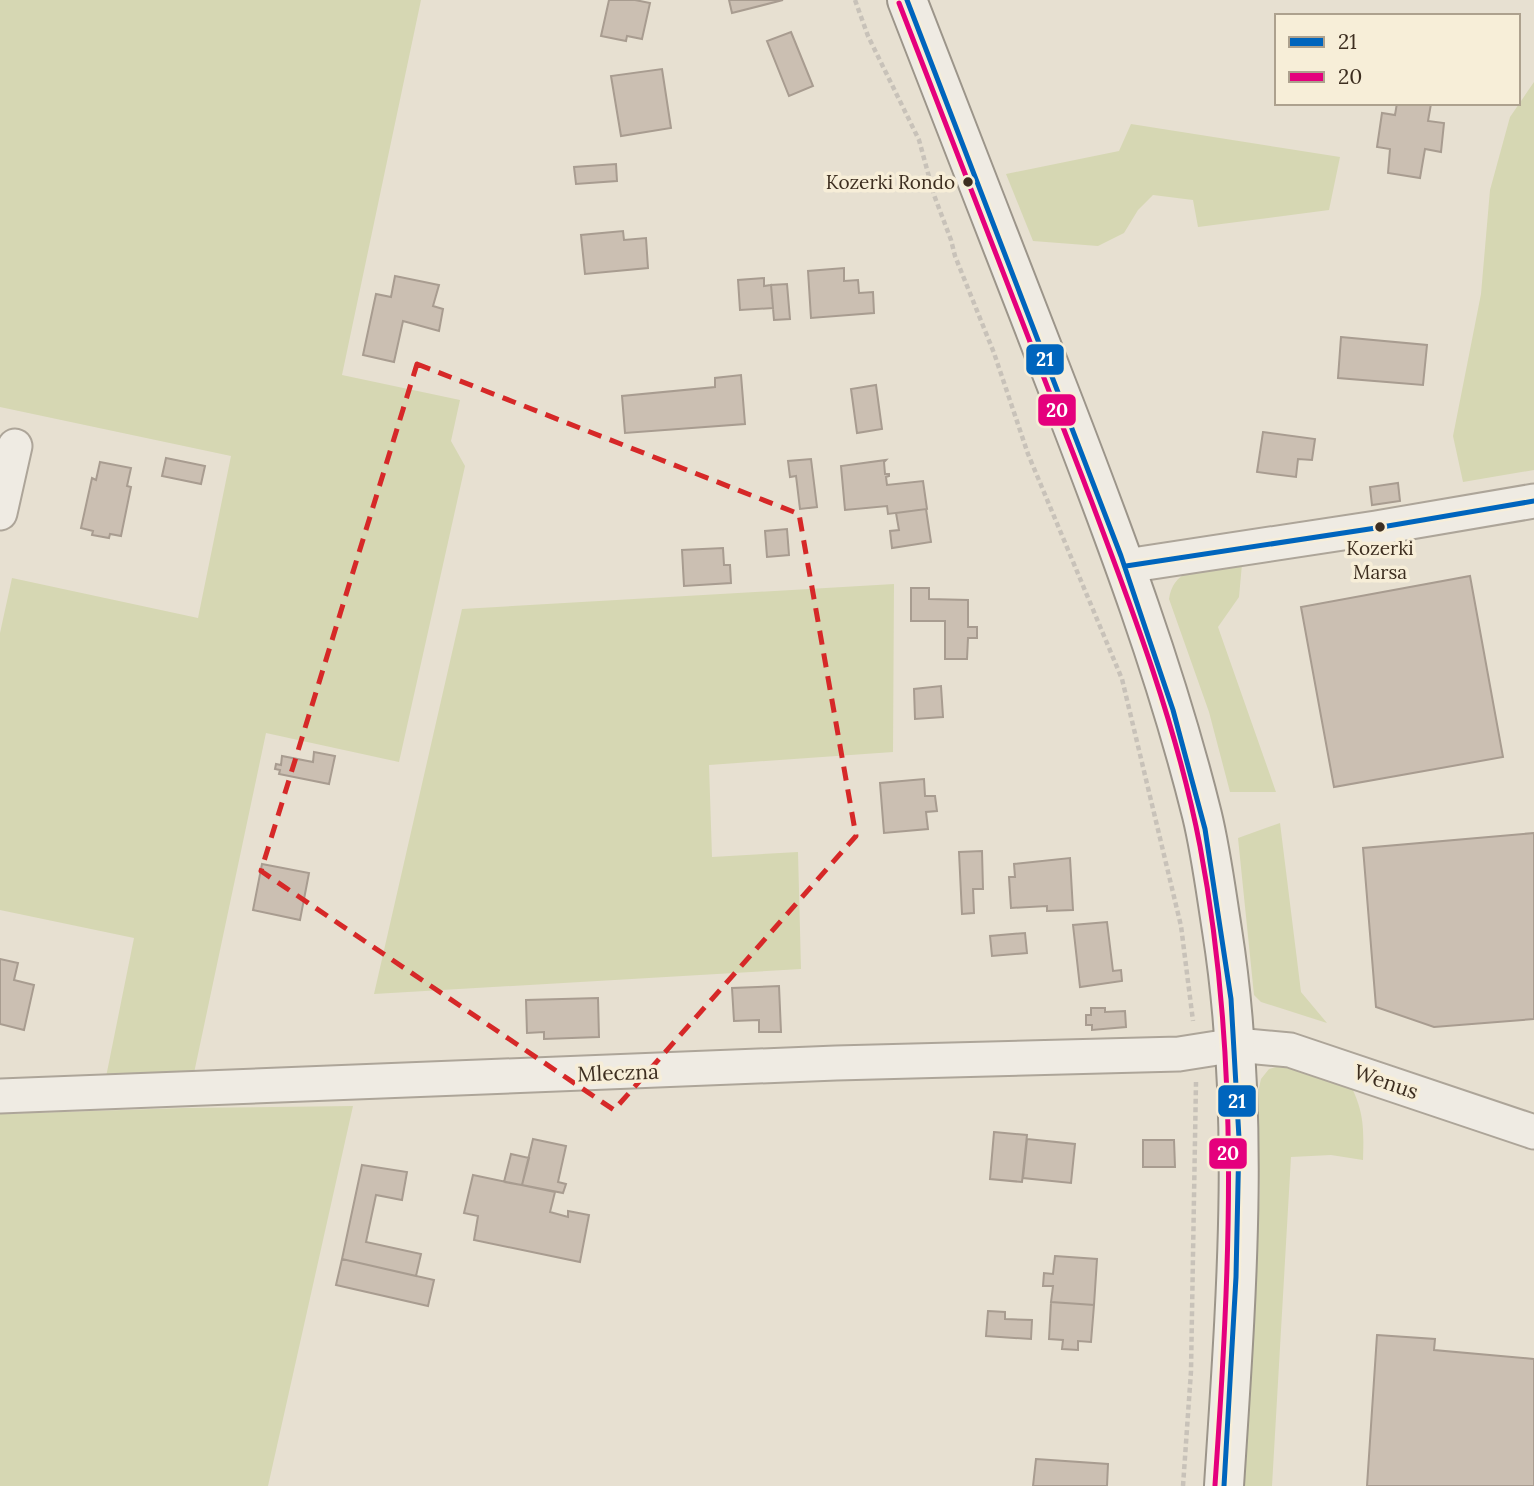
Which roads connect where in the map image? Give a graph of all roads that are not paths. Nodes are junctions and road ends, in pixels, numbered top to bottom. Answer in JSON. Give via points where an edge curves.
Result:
{"nodes":[{"id":1,"x":907,"y":0,"type":"edge"},
{"id":2,"x":15,"y":446,"type":"dead end"},
{"id":3,"x":1534,"y":501,"type":"edge"},
{"id":4,"x":0,"y":513,"type":"edge"},
{"id":5,"x":1126,"y":566,"type":"junction"},
{"id":6,"x":1236,"y":1045,"type":"junction"},
{"id":7,"x":0,"y":1096,"type":"edge"},
{"id":8,"x":1534,"y":1132,"type":"edge"},
{"id":9,"x":1224,"y":1486,"type":"edge"}],
"edges":[{"from":1,"to":5,"type":"main road"},
{"from":2,"to":4,"type":"street"},
{"from":3,"to":5,"type":"street"},
{"from":5,"to":6,"type":"main road","via":[[1175,712],[1203,820]]},
{"from":6,"to":7,"type":"street","name":"Mleczna","via":[[1196,1052]]},
{"from":6,"to":8,"type":"street","name":"Wenus","via":[[1290,1050]]},
{"from":6,"to":9,"type":"main road","via":[[1240,1183]]}]}
